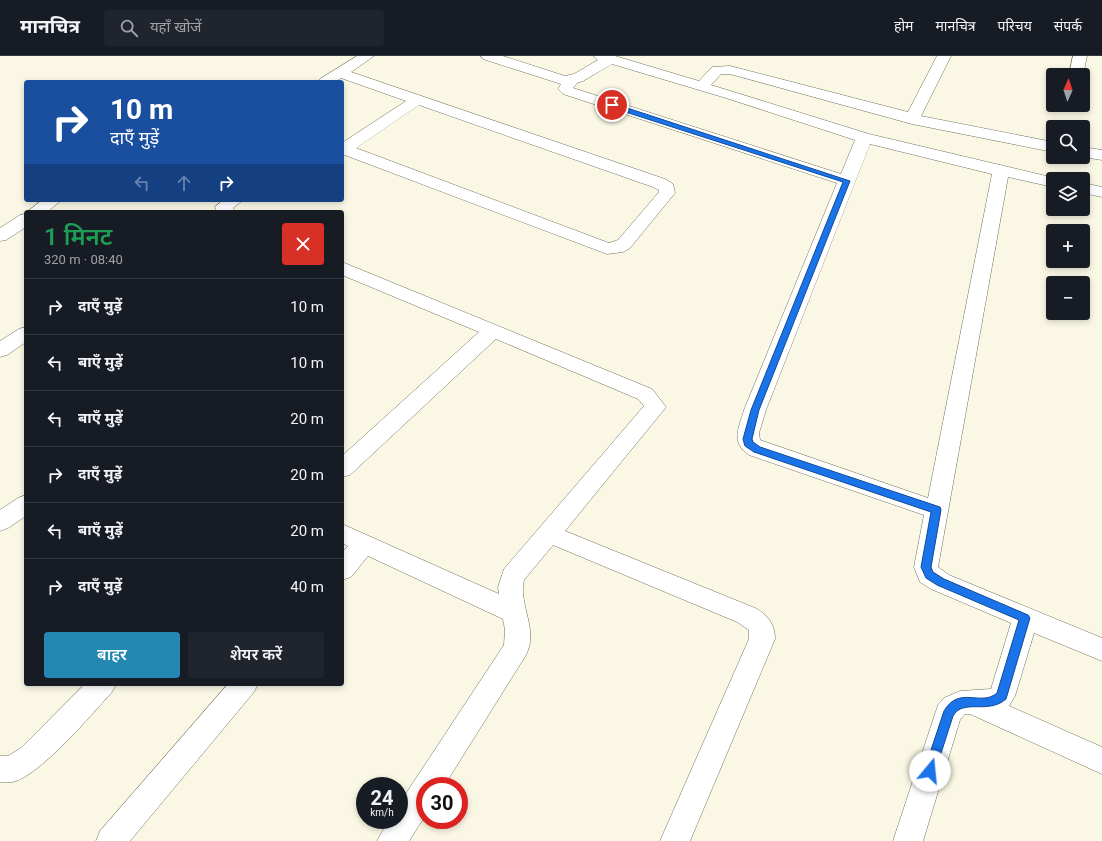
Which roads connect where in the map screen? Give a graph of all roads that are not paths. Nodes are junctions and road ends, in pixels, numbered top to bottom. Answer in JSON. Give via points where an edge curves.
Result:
{"nodes":[{"id":1,"x":367,"y":56,"type":"edge"},
{"id":2,"x":488,"y":56,"type":"edge"},
{"id":3,"x":944,"y":56,"type":"edge"},
{"id":4,"x":1080,"y":56,"type":"edge"},
{"id":5,"x":605,"y":57,"type":"edge"},
{"id":6,"x":1077,"y":68,"type":"edge"},
{"id":7,"x":339,"y":73,"type":"junction"},
{"id":8,"x":328,"y":80,"type":"edge"},
{"id":9,"x":571,"y":80,"type":"junction"},
{"id":10,"x":702,"y":86,"type":"junction"},
{"id":11,"x":416,"y":100,"type":"junction"},
{"id":12,"x":912,"y":118,"type":"junction"},
{"id":13,"x":864,"y":138,"type":"junction"},
{"id":14,"x":1046,"y":146,"type":"edge"},
{"id":15,"x":344,"y":147,"type":"edge"},
{"id":16,"x":344,"y":148,"type":"edge"},
{"id":17,"x":1090,"y":153,"type":"edge"},
{"id":18,"x":1102,"y":155,"type":"edge"},
{"id":19,"x":1001,"y":171,"type":"junction"},
{"id":20,"x":847,"y":181,"type":"junction"},
{"id":21,"x":1046,"y":181,"type":"edge"},
{"id":22,"x":1090,"y":189,"type":"edge"},
{"id":23,"x":1102,"y":192,"type":"edge"},
{"id":24,"x":50,"y":202,"type":"edge"},
{"id":25,"x":39,"y":210,"type":"edge"},
{"id":26,"x":24,"y":224,"type":"edge"},
{"id":27,"x":0,"y":236,"type":"edge"},
{"id":28,"x":346,"y":275,"type":"edge"},
{"id":29,"x":493,"y":331,"type":"junction"},
{"id":30,"x":24,"y":334,"type":"edge"},
{"id":31,"x":0,"y":350,"type":"edge"},
{"id":32,"x":344,"y":467,"type":"edge"},
{"id":33,"x":24,"y":505,"type":"edge"},
{"id":34,"x":936,"y":510,"type":"junction"},
{"id":35,"x":0,"y":522,"type":"edge"},
{"id":36,"x":344,"y":534,"type":"edge"},
{"id":37,"x":549,"y":534,"type":"junction"},
{"id":38,"x":365,"y":543,"type":"junction"},
{"id":39,"x":344,"y":568,"type":"edge"},
{"id":40,"x":515,"y":613,"type":"junction"},
{"id":41,"x":1025,"y":618,"type":"junction"},
{"id":42,"x":1102,"y":650,"type":"edge"},
{"id":43,"x":101,"y":686,"type":"edge"},
{"id":44,"x":242,"y":686,"type":"edge"},
{"id":45,"x":973,"y":702,"type":"junction"},
{"id":46,"x":1102,"y":761,"type":"edge"},
{"id":47,"x":0,"y":769,"type":"edge"},
{"id":48,"x":434,"y":777,"type":"edge"},
{"id":49,"x":416,"y":804,"type":"edge"},
{"id":50,"x":111,"y":841,"type":"edge"},
{"id":51,"x":392,"y":841,"type":"edge"},
{"id":52,"x":675,"y":841,"type":"edge"},
{"id":53,"x":908,"y":841,"type":"edge"}],
"edges":[{"from":1,"to":7,"type":"street"},
{"from":2,"to":9,"type":"street","via":[[555,79]]},
{"from":3,"to":12,"type":"street"},
{"from":4,"to":6,"type":"street"},
{"from":5,"to":9,"type":"street","via":[[578,78]]},
{"from":5,"to":10,"type":"street"},
{"from":7,"to":8,"type":"street"},
{"from":7,"to":11,"type":"street"},
{"from":9,"to":20,"type":"street","via":[[565,89],[568,91]]},
{"from":10,"to":12,"type":"street","via":[[717,70],[730,70]]},
{"from":10,"to":13,"type":"street"},
{"from":11,"to":15,"type":"street"},
{"from":11,"to":16,"type":"street","via":[[660,183],[666,188],[667,193],[624,244],[607,249]]},
{"from":12,"to":14,"type":"street","via":[[979,134]]},
{"from":13,"to":19,"type":"street"},
{"from":13,"to":20,"type":"street"},
{"from":17,"to":18,"type":"street"},
{"from":19,"to":21,"type":"street"},
{"from":19,"to":34,"type":"street"},
{"from":20,"to":34,"type":"street","via":[[755,410],[747,439],[749,444],[757,449]]},
{"from":22,"to":23,"type":"street"},
{"from":24,"to":25,"type":"street"},
{"from":26,"to":27,"type":"street"},
{"from":28,"to":29,"type":"street"},
{"from":29,"to":32,"type":"street"},
{"from":29,"to":37,"type":"street","via":[[645,394],[655,407]]},
{"from":30,"to":31,"type":"street"},
{"from":33,"to":35,"type":"street"},
{"from":34,"to":41,"type":"street","via":[[926,567],[929,575]]},
{"from":36,"to":38,"type":"street"},
{"from":37,"to":40,"type":"street","via":[[513,576],[510,587]]},
{"from":37,"to":52,"type":"street","via":[[746,615],[758,621],[763,630],[762,639]]},
{"from":38,"to":39,"type":"street"},
{"from":38,"to":40,"type":"street"},
{"from":40,"to":48,"type":"street","via":[[517,647]]},
{"from":41,"to":42,"type":"street"},
{"from":41,"to":45,"type":"street","via":[[1002,696],[989,702]]},
{"from":43,"to":47,"type":"street","via":[[31,756],[12,769]]},
{"from":44,"to":50,"type":"street"},
{"from":45,"to":46,"type":"street"},
{"from":45,"to":53,"type":"street","via":[[962,702],[953,706],[948,714]]},
{"from":49,"to":51,"type":"street"}]}
